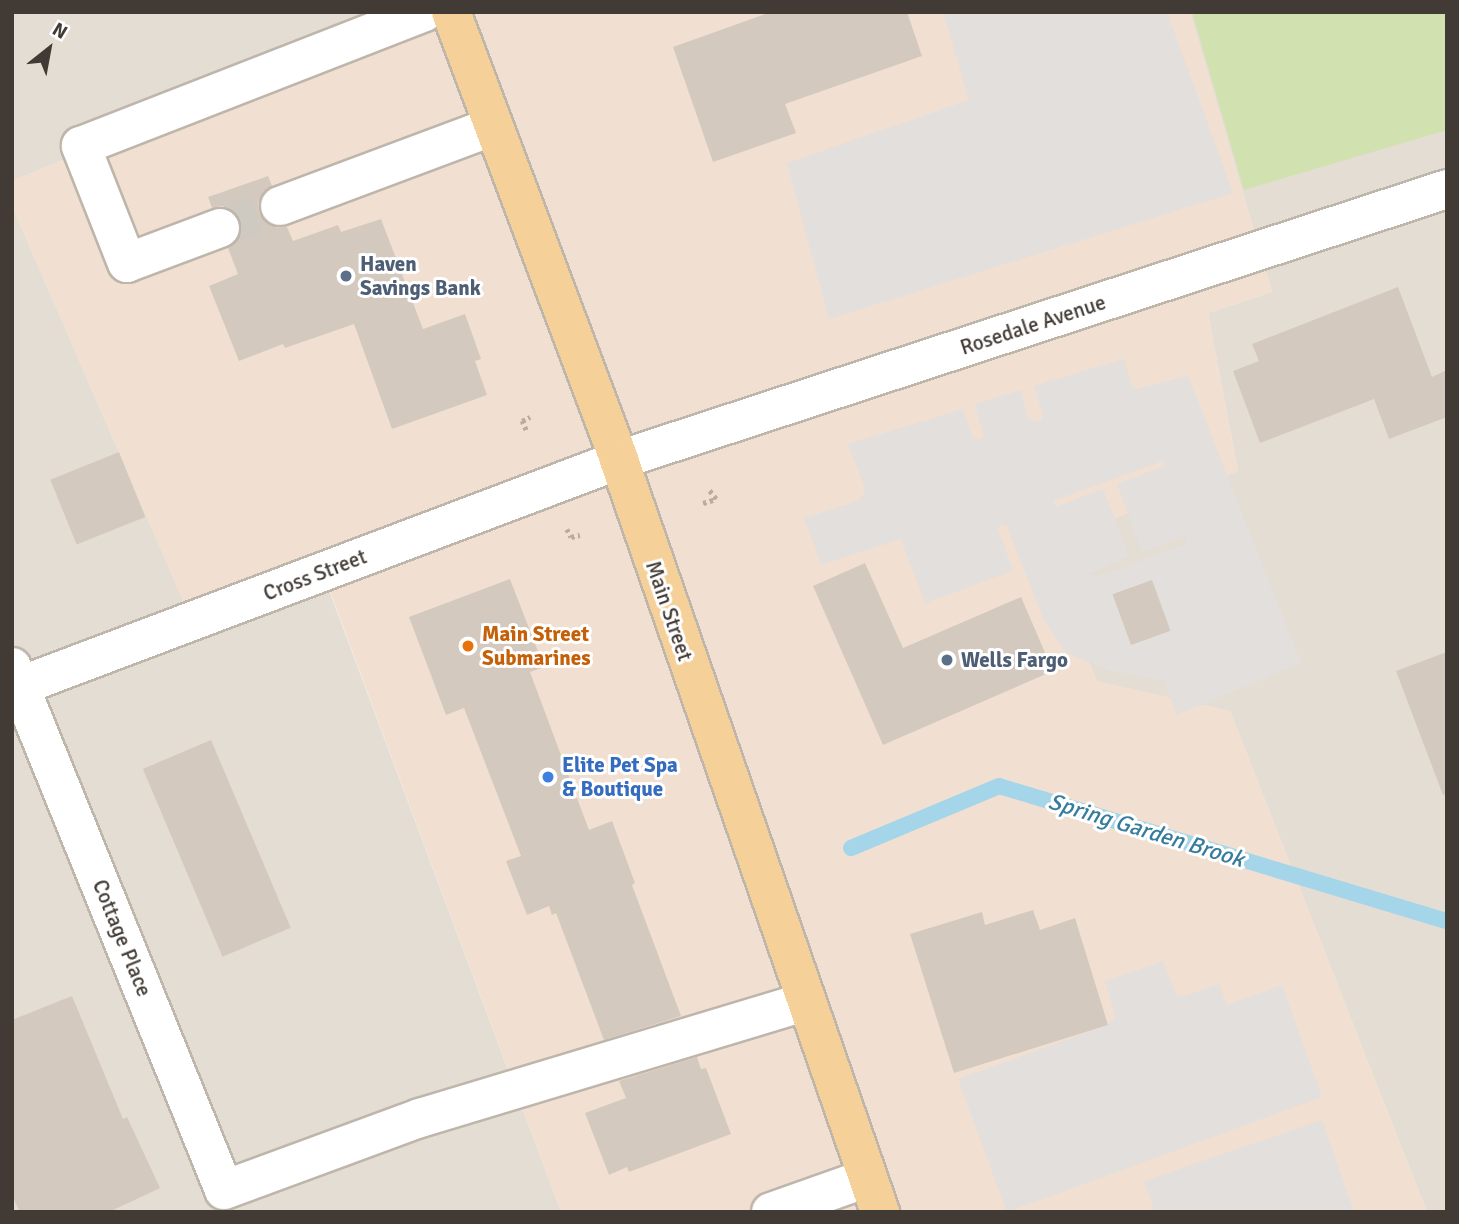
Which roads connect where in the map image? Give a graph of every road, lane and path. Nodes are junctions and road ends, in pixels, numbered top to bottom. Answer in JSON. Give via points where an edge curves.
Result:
{"nodes":[{"id":1,"x":425,"y":12,"type":"edge"},
{"id":2,"x":451,"y":12,"type":"edge"},
{"id":3,"x":494,"y":125,"type":"junction"},
{"id":4,"x":1447,"y":189,"type":"edge"},
{"id":5,"x":280,"y":206,"type":"tunnel mouth"},
{"id":6,"x":220,"y":228,"type":"tunnel mouth"},
{"id":7,"x":530,"y":417,"type":"dead end"},
{"id":8,"x":526,"y":430,"type":"dead end"},
{"id":9,"x":618,"y":460,"type":"junction"},
{"id":10,"x":709,"y":490,"type":"dead end"},
{"id":11,"x":703,"y":503,"type":"dead end"},
{"id":12,"x":580,"y":535,"type":"dead end"},
{"id":13,"x":571,"y":537,"type":"dead end"},
{"id":14,"x":15,"y":681,"type":"edge"},
{"id":15,"x":805,"y":1002,"type":"junction"},
{"id":16,"x":874,"y":1195,"type":"edge"},
{"id":17,"x":771,"y":1212,"type":"edge"}],
"edges":[{"from":1,"to":6,"type":"street","via":[[82,146],[127,263]]},
{"from":2,"to":3,"type":"main road","name":"Main Street"},
{"from":3,"to":5,"type":"street"},
{"from":3,"to":9,"type":"main road","name":"Main Street"},
{"from":4,"to":9,"type":"street","name":"Rosedale Avenue"},
{"from":7,"to":8,"type":"path","via":[[522,421]]},
{"from":9,"to":14,"type":"street","name":"Cross Street"},
{"from":9,"to":15,"type":"main road","name":"Main Street"},
{"from":10,"to":11,"type":"path","via":[[716,499]]},
{"from":12,"to":13,"type":"path"},
{"from":14,"to":15,"type":"street","name":"Cottage Place","via":[[224,1190],[420,1118]]},
{"from":15,"to":16,"type":"main road","name":"Main Street"},
{"from":16,"to":17,"type":"street"}]}
